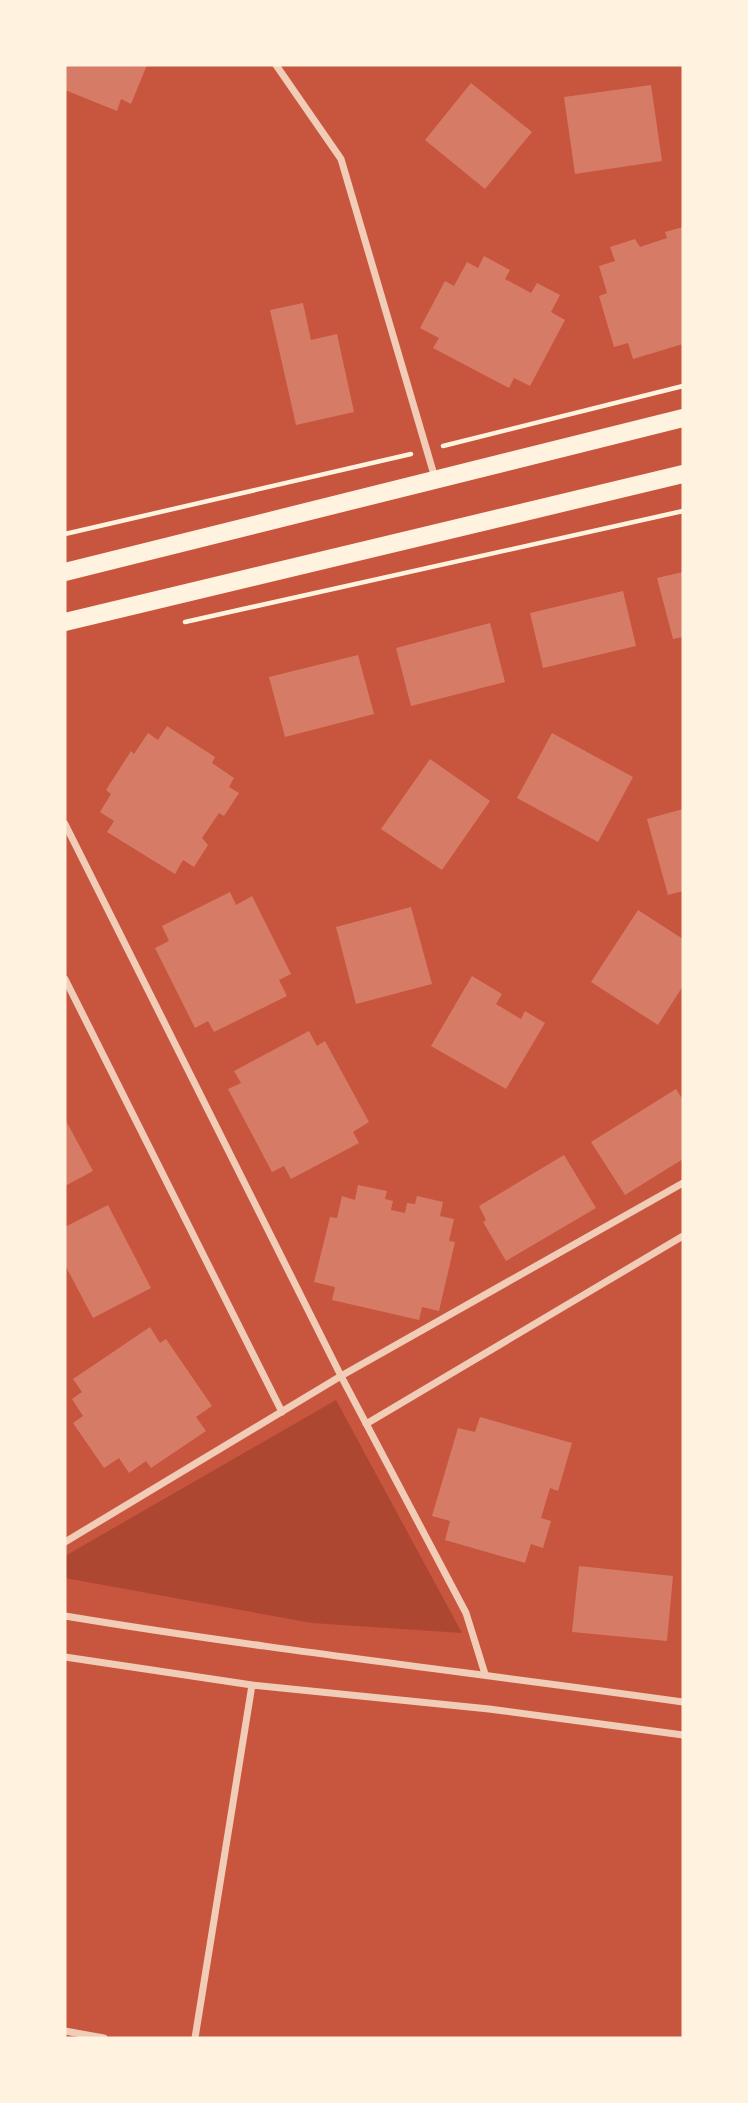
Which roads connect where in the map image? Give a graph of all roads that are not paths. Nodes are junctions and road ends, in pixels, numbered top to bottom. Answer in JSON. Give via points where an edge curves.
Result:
{"nodes":[{"id":1,"x":276,"y":65,"type":"edge"},
{"id":2,"x":683,"y":418,"type":"edge"},
{"id":3,"x":683,"y":474,"type":"edge"},
{"id":4,"x":436,"y":480,"type":"junction"},
{"id":5,"x":65,"y":572,"type":"edge"},
{"id":6,"x":65,"y":622,"type":"edge"},
{"id":7,"x":65,"y":824,"type":"edge"},
{"id":8,"x":65,"y":979,"type":"edge"},
{"id":9,"x":683,"y":1183,"type":"edge"},
{"id":10,"x":683,"y":1236,"type":"edge"},
{"id":11,"x":341,"y":1376,"type":"junction"},
{"id":12,"x":282,"y":1412,"type":"junction"},
{"id":13,"x":366,"y":1423,"type":"junction"},
{"id":14,"x":65,"y":1542,"type":"edge"},
{"id":15,"x":65,"y":1616,"type":"edge"},
{"id":16,"x":65,"y":1657,"type":"edge"},
{"id":17,"x":485,"y":1674,"type":"junction"},
{"id":18,"x":252,"y":1685,"type":"junction"},
{"id":19,"x":683,"y":1702,"type":"edge"},
{"id":20,"x":683,"y":1735,"type":"edge"},
{"id":21,"x":65,"y":2031,"type":"edge"},
{"id":22,"x":104,"y":2038,"type":"edge"},
{"id":23,"x":195,"y":2038,"type":"edge"}],
"edges":[{"from":1,"to":4,"type":"street","via":[[341,159]]},
{"from":2,"to":4,"type":"main road"},
{"from":3,"to":6,"type":"main road"},
{"from":4,"to":5,"type":"main road"},
{"from":7,"to":11,"type":"street"},
{"from":8,"to":12,"type":"street"},
{"from":9,"to":11,"type":"street"},
{"from":10,"to":13,"type":"street"},
{"from":11,"to":12,"type":"street"},
{"from":11,"to":13,"type":"street"},
{"from":12,"to":14,"type":"street"},
{"from":13,"to":17,"type":"street","via":[[466,1613]]},
{"from":15,"to":17,"type":"street","via":[[221,1642]]},
{"from":16,"to":18,"type":"street"},
{"from":17,"to":19,"type":"street"},
{"from":18,"to":20,"type":"street"},
{"from":18,"to":23,"type":"street"},
{"from":21,"to":22,"type":"street"}]}
